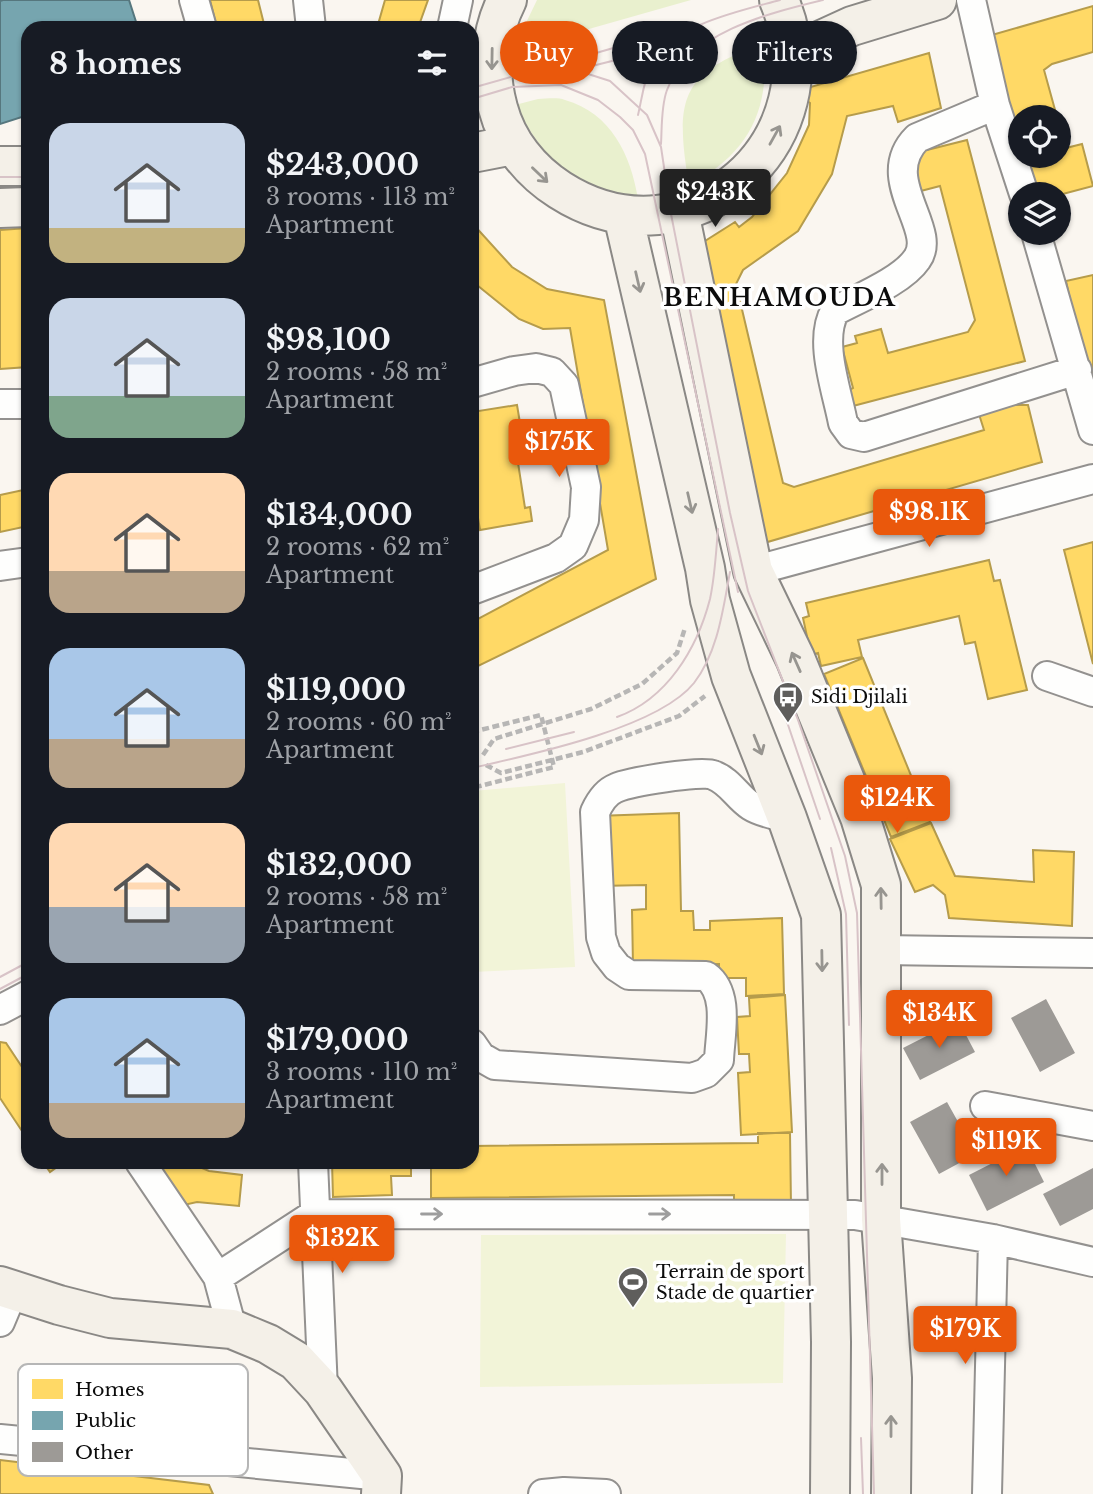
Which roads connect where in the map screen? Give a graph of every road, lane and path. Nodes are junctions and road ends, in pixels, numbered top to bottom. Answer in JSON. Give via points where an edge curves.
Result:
{"nodes":[{"id":1,"x":194,"y":0,"type":"edge"},
{"id":2,"x":308,"y":0,"type":"edge"},
{"id":3,"x":458,"y":0,"type":"edge"},
{"id":4,"x":507,"y":0,"type":"edge"},
{"id":5,"x":779,"y":0,"type":"edge"},
{"id":6,"x":937,"y":0,"type":"edge"},
{"id":7,"x":971,"y":0,"type":"edge"},
{"id":8,"x":200,"y":21,"type":"edge"},
{"id":9,"x":310,"y":21,"type":"edge"},
{"id":10,"x":454,"y":21,"type":"edge"},
{"id":11,"x":786,"y":21,"type":"edge"},
{"id":12,"x":857,"y":24,"type":"edge"},
{"id":13,"x":792,"y":84,"type":"edge"},
{"id":14,"x":995,"y":105,"type":"junction"},
{"id":15,"x":513,"y":145,"type":"junction"},
{"id":16,"x":479,"y":152,"type":"edge"},
{"id":17,"x":0,"y":166,"type":"edge"},
{"id":18,"x":21,"y":166,"type":"edge"},
{"id":19,"x":1020,"y":182,"type":"edge"},
{"id":20,"x":21,"y":207,"type":"edge"},
{"id":21,"x":0,"y":208,"type":"edge"},
{"id":22,"x":679,"y":212,"type":"junction"},
{"id":23,"x":622,"y":215,"type":"junction"},
{"id":24,"x":1040,"y":245,"type":"edge"},
{"id":25,"x":1077,"y":370,"type":"junction"},
{"id":26,"x":479,"y":381,"type":"edge"},
{"id":27,"x":0,"y":404,"type":"edge"},
{"id":28,"x":21,"y":404,"type":"edge"},
{"id":29,"x":1093,"y":430,"type":"edge"},
{"id":30,"x":1093,"y":479,"type":"edge"},
{"id":31,"x":21,"y":563,"type":"edge"},
{"id":32,"x":0,"y":566,"type":"edge"},
{"id":33,"x":752,"y":571,"type":"junction"},
{"id":34,"x":479,"y":587,"type":"edge"},
{"id":35,"x":689,"y":616,"type":"dead end"},
{"id":36,"x":731,"y":676,"type":"junction"},
{"id":37,"x":1047,"y":676,"type":"dead end"},
{"id":38,"x":1093,"y":692,"type":"edge"},
{"id":39,"x":543,"y":724,"type":"junction"},
{"id":40,"x":479,"y":730,"type":"edge"},
{"id":41,"x":483,"y":755,"type":"dead end"},
{"id":42,"x":552,"y":760,"type":"junction"},
{"id":43,"x":485,"y":765,"type":"dead end"},
{"id":44,"x":479,"y":786,"type":"edge"},
{"id":45,"x":787,"y":818,"type":"junction"},
{"id":46,"x":882,"y":950,"type":"junction"},
{"id":47,"x":1093,"y":953,"type":"edge"},
{"id":48,"x":479,"y":1054,"type":"edge"},
{"id":49,"x":985,"y":1106,"type":"dead end"},
{"id":50,"x":1093,"y":1126,"type":"edge"},
{"id":51,"x":145,"y":1169,"type":"edge"},
{"id":52,"x":313,"y":1169,"type":"edge"},
{"id":53,"x":315,"y":1214,"type":"junction"},
{"id":54,"x":827,"y":1214,"type":"junction"},
{"id":55,"x":881,"y":1219,"type":"junction"},
{"id":56,"x":993,"y":1239,"type":"junction"},
{"id":57,"x":1093,"y":1262,"type":"edge"},
{"id":58,"x":218,"y":1277,"type":"junction"},
{"id":59,"x":4,"y":1300,"type":"edge"},
{"id":60,"x":232,"y":1329,"type":"junction"},
{"id":61,"x":323,"y":1390,"type":"junction"},
{"id":62,"x":0,"y":1439,"type":"edge"},
{"id":63,"x":18,"y":1441,"type":"edge"},
{"id":64,"x":248,"y":1469,"type":"edge"},
{"id":65,"x":382,"y":1485,"type":"edge"},
{"id":66,"x":543,"y":1494,"type":"edge"},
{"id":67,"x":606,"y":1494,"type":"edge"},
{"id":68,"x":830,"y":1494,"type":"edge"},
{"id":69,"x":891,"y":1494,"type":"edge"},
{"id":70,"x":987,"y":1494,"type":"edge"}],
"edges":[{"from":1,"to":8,"type":"street"},
{"from":2,"to":9,"type":"street"},
{"from":3,"to":10,"type":"street"},
{"from":4,"to":15,"type":"main road","one_way":true,"via":[[492,46],[492,81],[501,120]]},
{"from":5,"to":11,"type":"main road"},
{"from":6,"to":12,"type":"main road"},
{"from":7,"to":14,"type":"street"},
{"from":22,"to":13,"type":"main road","one_way":true,"via":[[719,196],[752,169],[777,135]]},
{"from":14,"to":19,"type":"street"},
{"from":14,"to":25,"type":"street","via":[[917,138],[908,147],[902,160],[903,179],[922,241],[919,258],[903,273],[835,311],[829,321],[827,340],[843,423],[852,434],[864,437]]},
{"from":15,"to":16,"type":"main road"},
{"from":15,"to":23,"type":"main road","one_way":true,"via":[[542,179],[580,203]]},
{"from":17,"to":18,"type":"main road"},
{"from":20,"to":21,"type":"main road"},
{"from":22,"to":23,"type":"main road"},
{"from":22,"to":33,"type":"main road"},
{"from":23,"to":36,"type":"main road","one_way":true},
{"from":24,"to":25,"type":"street"},
{"from":25,"to":29,"type":"street"},
{"from":26,"to":34,"type":"street","via":[[536,368],[552,372],[564,385],[586,487],[584,520],[573,546],[556,558]]},
{"from":27,"to":28,"type":"street"},
{"from":30,"to":33,"type":"street"},
{"from":31,"to":32,"type":"street"},
{"from":46,"to":33,"type":"main road","one_way":true,"via":[[881,885],[860,817],[795,658]]},
{"from":35,"to":39,"type":"path","via":[[677,653],[642,684],[591,709]]},
{"from":36,"to":42,"type":"path","via":[[679,716]]},
{"from":36,"to":45,"type":"main road","one_way":true},
{"from":37,"to":38,"type":"street"},
{"from":39,"to":40,"type":"path","via":[[541,715]]},
{"from":39,"to":41,"type":"path","via":[[495,739]]},
{"from":39,"to":42,"type":"path"},
{"from":42,"to":43,"type":"path","via":[[500,773]]},
{"from":42,"to":44,"type":"path","via":[[554,767]]},
{"from":45,"to":48,"type":"street","via":[[762,813],[710,773],[630,783],[613,789],[599,802],[601,937],[606,953],[629,975],[706,976],[715,982],[721,997],[719,1060],[706,1073],[692,1078],[495,1065]]},
{"from":45,"to":54,"type":"main road","one_way":true,"via":[[821,915]]},
{"from":46,"to":47,"type":"street"},
{"from":55,"to":46,"type":"main road","one_way":true},
{"from":49,"to":50,"type":"street"},
{"from":51,"to":58,"type":"street"},
{"from":52,"to":53,"type":"street"},
{"from":53,"to":54,"type":"street","one_way":true},
{"from":53,"to":58,"type":"street"},
{"from":53,"to":61,"type":"street"},
{"from":54,"to":55,"type":"street"},
{"from":54,"to":68,"type":"main road"},
{"from":55,"to":56,"type":"street"},
{"from":69,"to":55,"type":"main road","one_way":true,"via":[[892,1378]]},
{"from":56,"to":57,"type":"street"},
{"from":56,"to":70,"type":"street"},
{"from":58,"to":60,"type":"street"},
{"from":59,"to":60,"type":"main road","via":[[110,1318]]},
{"from":60,"to":61,"type":"main road","via":[[268,1343],[296,1361]]},
{"from":61,"to":65,"type":"main road"},
{"from":62,"to":63,"type":"street"},
{"from":64,"to":65,"type":"street"},
{"from":66,"to":67,"type":"street"}]}
